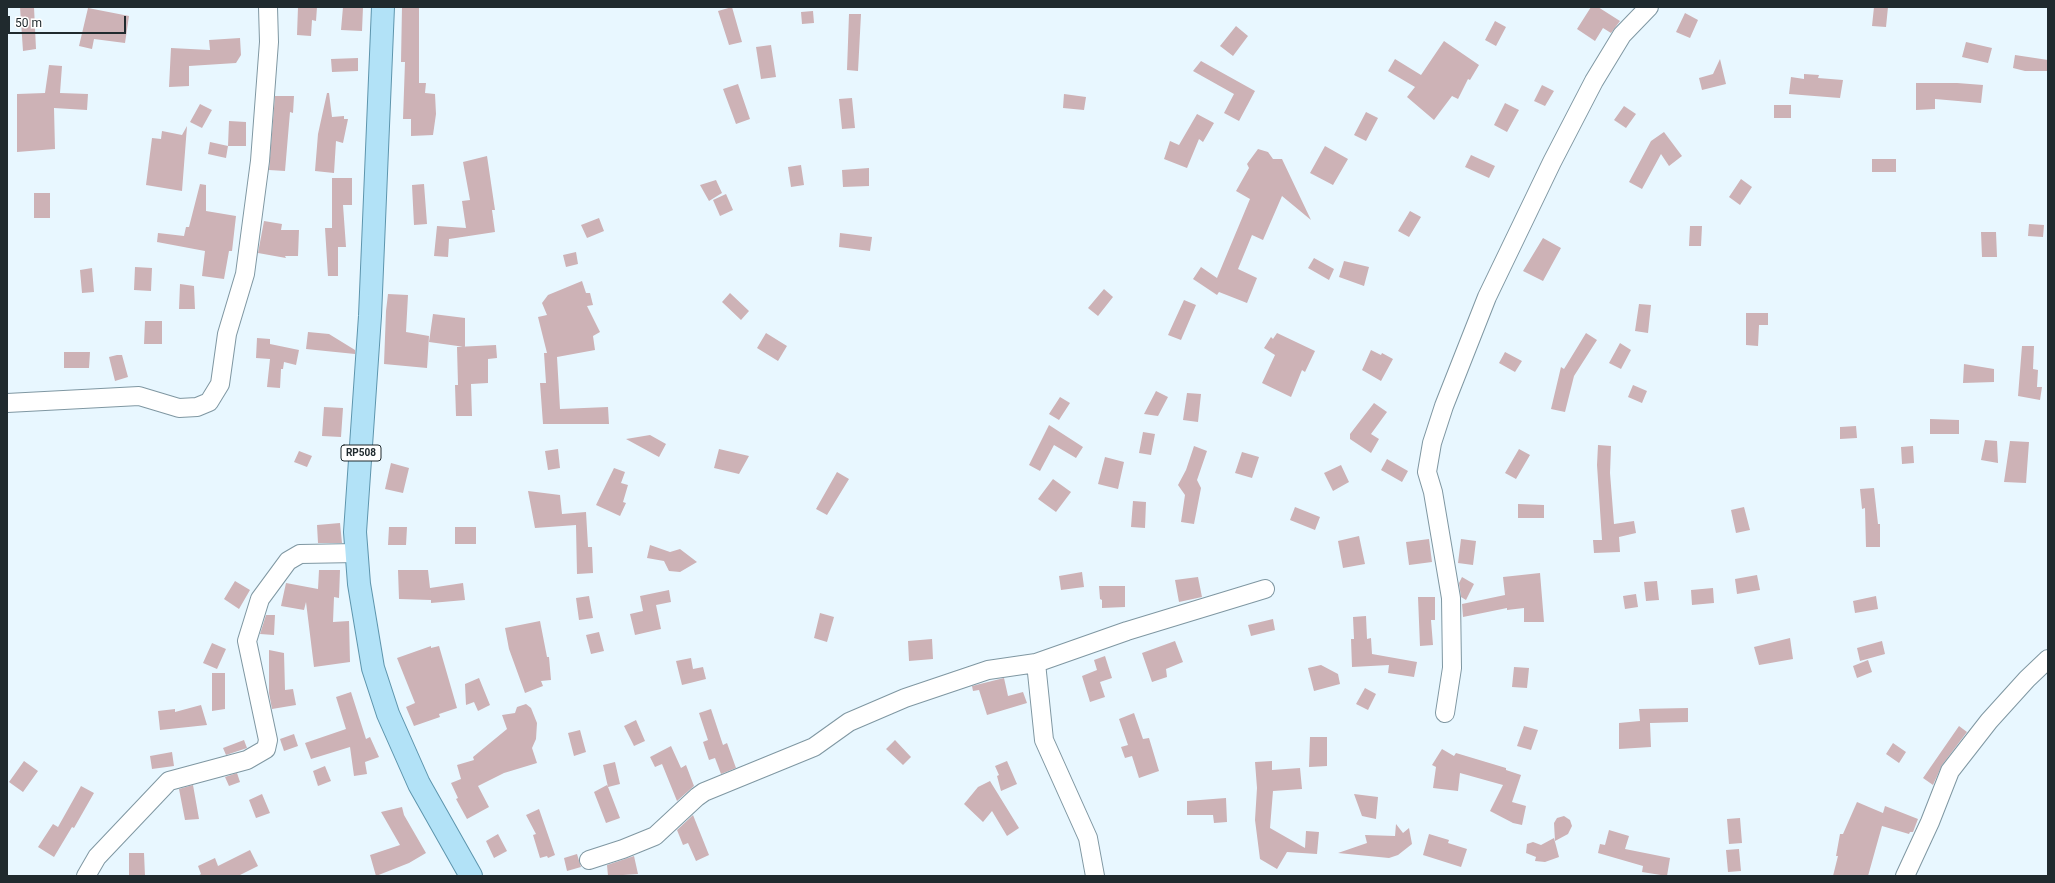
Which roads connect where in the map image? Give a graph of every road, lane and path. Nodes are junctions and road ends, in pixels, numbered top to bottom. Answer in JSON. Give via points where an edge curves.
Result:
{"nodes":[{"id":1,"x":268,"y":7,"type":"edge"},
{"id":2,"x":383,"y":7,"type":"edge"},
{"id":3,"x":1649,"y":7,"type":"edge"},
{"id":4,"x":7,"y":403,"type":"edge"},
{"id":5,"x":357,"y":553,"type":"junction"},
{"id":6,"x":1265,"y":589,"type":"dead end"},
{"id":7,"x":2048,"y":659,"type":"edge"},
{"id":8,"x":1036,"y":663,"type":"junction"},
{"id":9,"x":1445,"y":713,"type":"dead end"},
{"id":10,"x":589,"y":860,"type":"dead end"},
{"id":11,"x":86,"y":876,"type":"edge"},
{"id":12,"x":471,"y":876,"type":"edge"},
{"id":13,"x":1095,"y":876,"type":"edge"},
{"id":14,"x":1905,"y":876,"type":"edge"}],
"edges":[{"from":1,"to":4,"type":"street","via":[[269,42],[260,161],[245,274],[227,334],[220,384],[209,402],[197,407],[179,408],[139,396]]},
{"from":2,"to":5,"type":"main road","number":"RP508","via":[[370,316],[355,532]]},
{"from":3,"to":9,"type":"street","via":[[1622,35],[1594,81],[1552,162],[1487,297],[1432,443],[1427,472],[1433,492],[1451,598],[1452,668]]},
{"from":5,"to":11,"type":"street","via":[[293,556],[258,603],[247,643],[268,740],[266,749],[247,760],[169,780],[97,858]]},
{"from":5,"to":12,"type":"main road","number":"RP508","via":[[359,584],[373,668],[388,714],[419,784]]},
{"from":6,"to":8,"type":"street","via":[[1127,631]]},
{"from":7,"to":14,"type":"street","via":[[1994,716],[1950,771]]},
{"from":8,"to":10,"type":"street","via":[[988,670],[905,698],[849,722],[814,747],[696,796],[655,836]]},
{"from":8,"to":13,"type":"street","via":[[1044,740],[1088,838]]}]}
